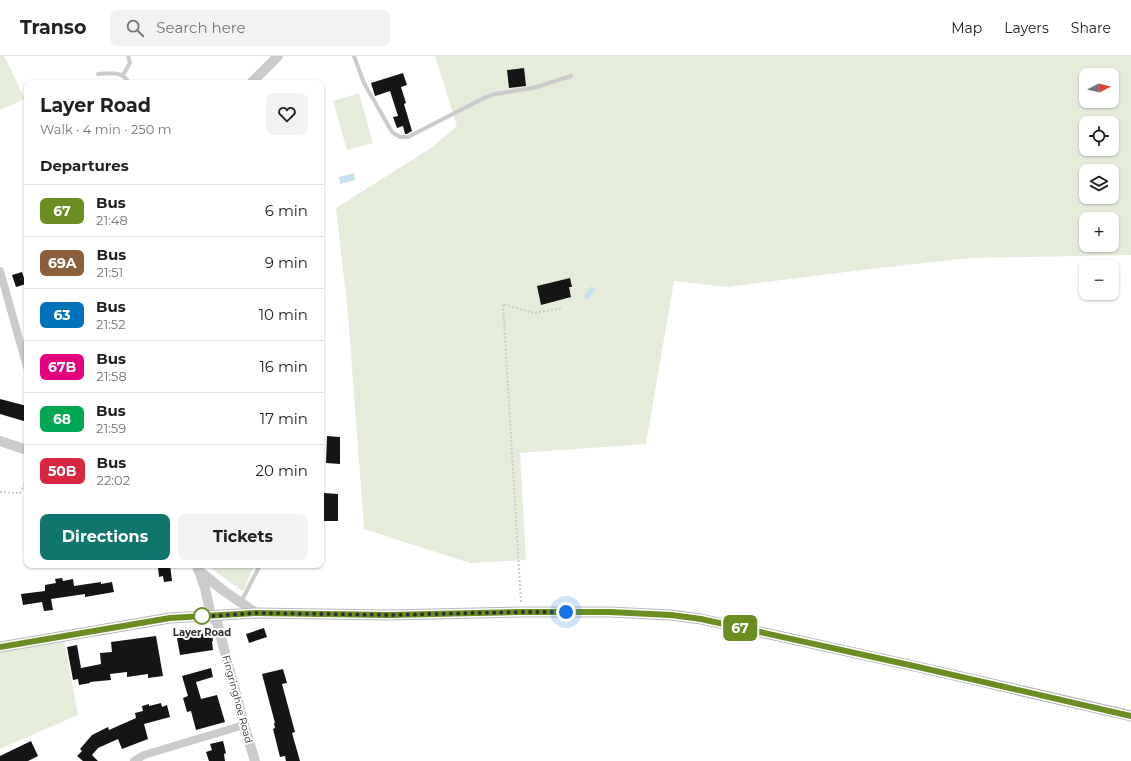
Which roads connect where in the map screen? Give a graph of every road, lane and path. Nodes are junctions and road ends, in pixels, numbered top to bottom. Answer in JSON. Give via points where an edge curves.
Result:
{"nodes":[{"id":1,"x":128,"y":56,"type":"edge"},
{"id":2,"x":354,"y":56,"type":"edge"},
{"id":3,"x":274,"y":58,"type":"edge"},
{"id":4,"x":98,"y":74,"type":"dead end"},
{"id":5,"x":123,"y":76,"type":"junction"},
{"id":6,"x":570,"y":76,"type":"dead end"},
{"id":7,"x":128,"y":80,"type":"edge"},
{"id":8,"x":254,"y":80,"type":"edge"},
{"id":9,"x":0,"y":271,"type":"edge"},
{"id":10,"x":563,"y":308,"type":"dead end"},
{"id":11,"x":24,"y":356,"type":"edge"},
{"id":12,"x":0,"y":441,"type":"edge"},
{"id":13,"x":24,"y":449,"type":"edge"},
{"id":14,"x":24,"y":485,"type":"edge"},
{"id":15,"x":0,"y":492,"type":"edge"},
{"id":16,"x":197,"y":568,"type":"edge"},
{"id":17,"x":258,"y":568,"type":"edge"},
{"id":18,"x":241,"y":603,"type":"junction"},
{"id":19,"x":522,"y":612,"type":"junction"},
{"id":20,"x":256,"y":613,"type":"junction"},
{"id":21,"x":211,"y":616,"type":"junction"},
{"id":22,"x":0,"y":647,"type":"edge"},
{"id":23,"x":1131,"y":716,"type":"edge"},
{"id":24,"x":244,"y":725,"type":"junction"},
{"id":25,"x":134,"y":761,"type":"edge"},
{"id":26,"x":255,"y":761,"type":"edge"}],
"edges":[{"from":1,"to":5,"type":"lane","via":[[130,63]]},
{"from":2,"to":6,"type":"lane","via":[[375,104],[392,132],[400,137],[408,137],[495,94],[533,88]]},
{"from":3,"to":8,"type":"street"},
{"from":4,"to":5,"type":"lane","via":[[113,72]]},
{"from":5,"to":7,"type":"lane"},
{"from":9,"to":11,"type":"street"},
{"from":10,"to":19,"type":"path","via":[[534,312],[503,304]]},
{"from":12,"to":13,"type":"street"},
{"from":14,"to":15,"type":"path","via":[[20,493]]},
{"from":16,"to":18,"type":"street"},
{"from":16,"to":21,"type":"street"},
{"from":17,"to":18,"type":"lane"},
{"from":18,"to":20,"type":"street"},
{"from":19,"to":20,"type":"main road","via":[[389,615]]},
{"from":19,"to":23,"type":"main road","via":[[610,612],[701,619]]},
{"from":20,"to":21,"type":"main road"},
{"from":21,"to":22,"type":"main road","via":[[170,618]]},
{"from":21,"to":24,"type":"street","name":"Fingringhoe Road","via":[[218,622]]},
{"from":24,"to":25,"type":"street","via":[[144,755]]},
{"from":24,"to":26,"type":"street","name":"Fingringhoe Road"}]}
